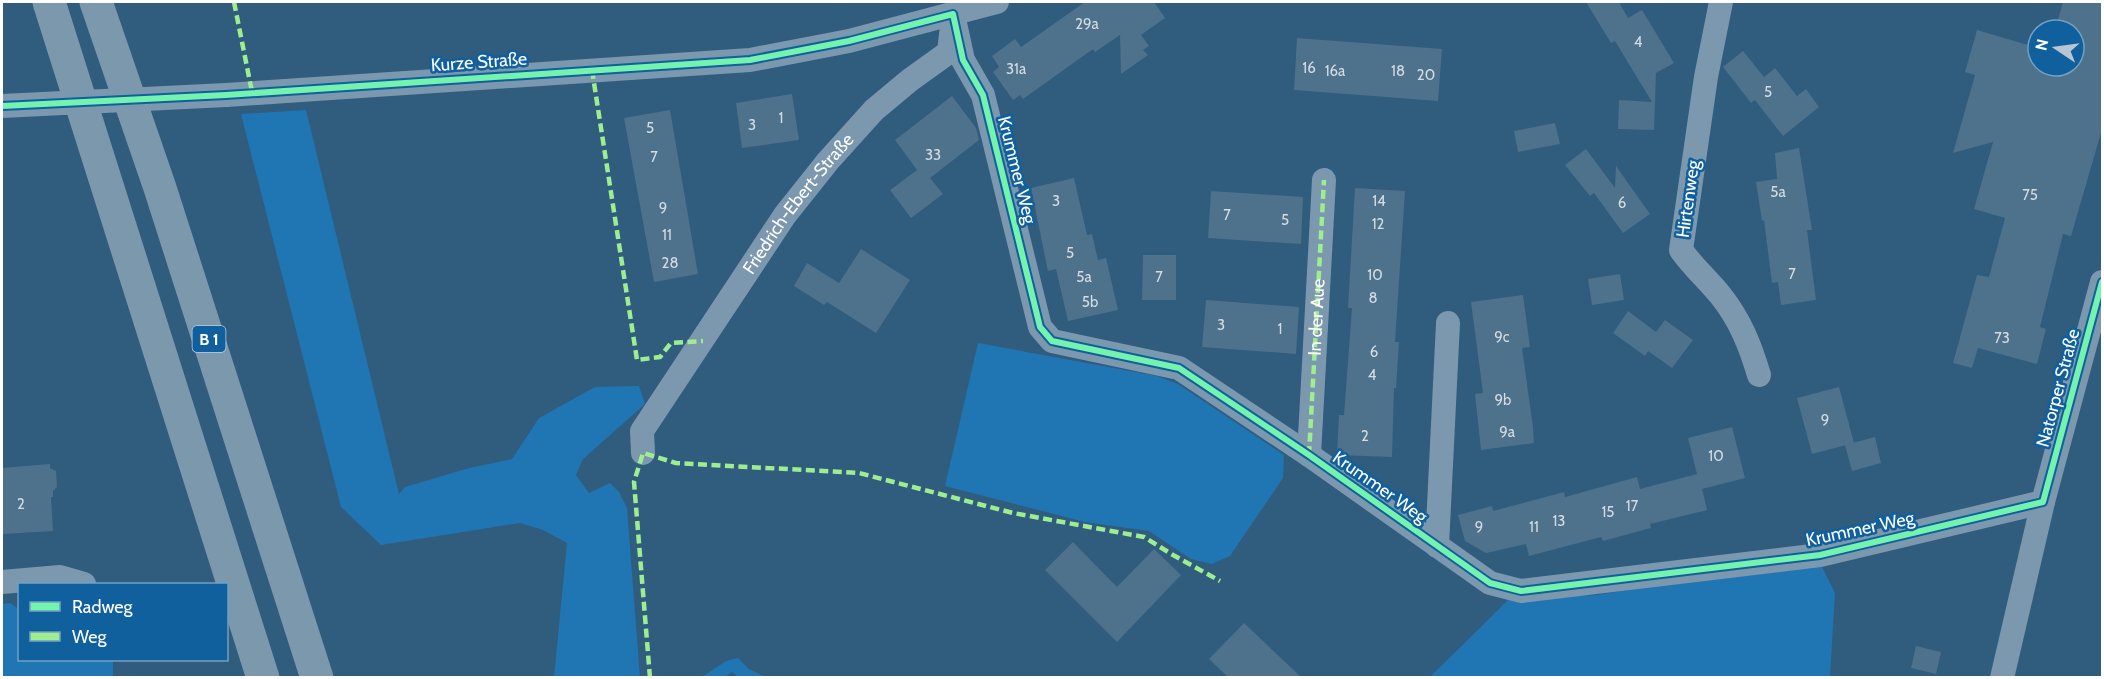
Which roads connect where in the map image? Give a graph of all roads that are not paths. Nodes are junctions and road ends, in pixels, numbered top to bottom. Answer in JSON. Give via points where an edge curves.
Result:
{"nodes":[{"id":1,"x":49,"y":2,"type":"edge"},
{"id":2,"x":96,"y":2,"type":"edge"},
{"id":3,"x":997,"y":2,"type":"edge"},
{"id":4,"x":1721,"y":2,"type":"edge"},
{"id":5,"x":953,"y":14,"type":"junction"},
{"id":6,"x":2,"y":106,"type":"edge"},
{"id":7,"x":1324,"y":180,"type":"dead end"},
{"id":8,"x":2103,"y":282,"type":"edge"},
{"id":9,"x":1448,"y":323,"type":"dead end"},
{"id":10,"x":1759,"y":375,"type":"dead end"},
{"id":11,"x":643,"y":453,"type":"dead end"},
{"id":12,"x":1309,"y":455,"type":"junction"},
{"id":13,"x":2043,"y":502,"type":"junction"},
{"id":14,"x":1437,"y":546,"type":"junction"},
{"id":15,"x":2,"y":582,"type":"edge"},
{"id":16,"x":77,"y":583,"type":"edge"},
{"id":17,"x":263,"y":678,"type":"edge"},
{"id":18,"x":318,"y":678,"type":"edge"},
{"id":19,"x":2002,"y":678,"type":"edge"}],
"edges":[{"from":1,"to":17,"type":"highway"},
{"from":2,"to":18,"type":"highway","number":"B 1","via":[[164,199]]},
{"from":3,"to":5,"type":"street"},
{"from":4,"to":10,"type":"street","name":"Hirtenweg","via":[[1681,250],[1721,296],[1742,329]]},
{"from":5,"to":6,"type":"street","name":"Kurze Straße","bridge":true,"via":[[849,41],[750,60]]},
{"from":5,"to":11,"type":"street","name":"Friedrich-Ebert-Straße","via":[[949,52],[874,110],[785,215],[642,431]]},
{"from":5,"to":12,"type":"street","name":"Krummer Weg","via":[[963,60],[983,94],[1040,327],[1052,340],[1179,368]]},
{"from":7,"to":12,"type":"street","name":"In der Aue"},
{"from":8,"to":13,"type":"street","name":"Natorper Straße"},
{"from":9,"to":14,"type":"street","name":"Krummer Weg"},
{"from":12,"to":14,"type":"street","name":"Krummer Weg"},
{"from":13,"to":14,"type":"street","name":"Krummer Weg","via":[[1820,555],[1521,591],[1490,583]]},
{"from":13,"to":19,"type":"street","name":"Natorper Straße"},
{"from":15,"to":16,"type":"street","via":[[60,578]]}]}
